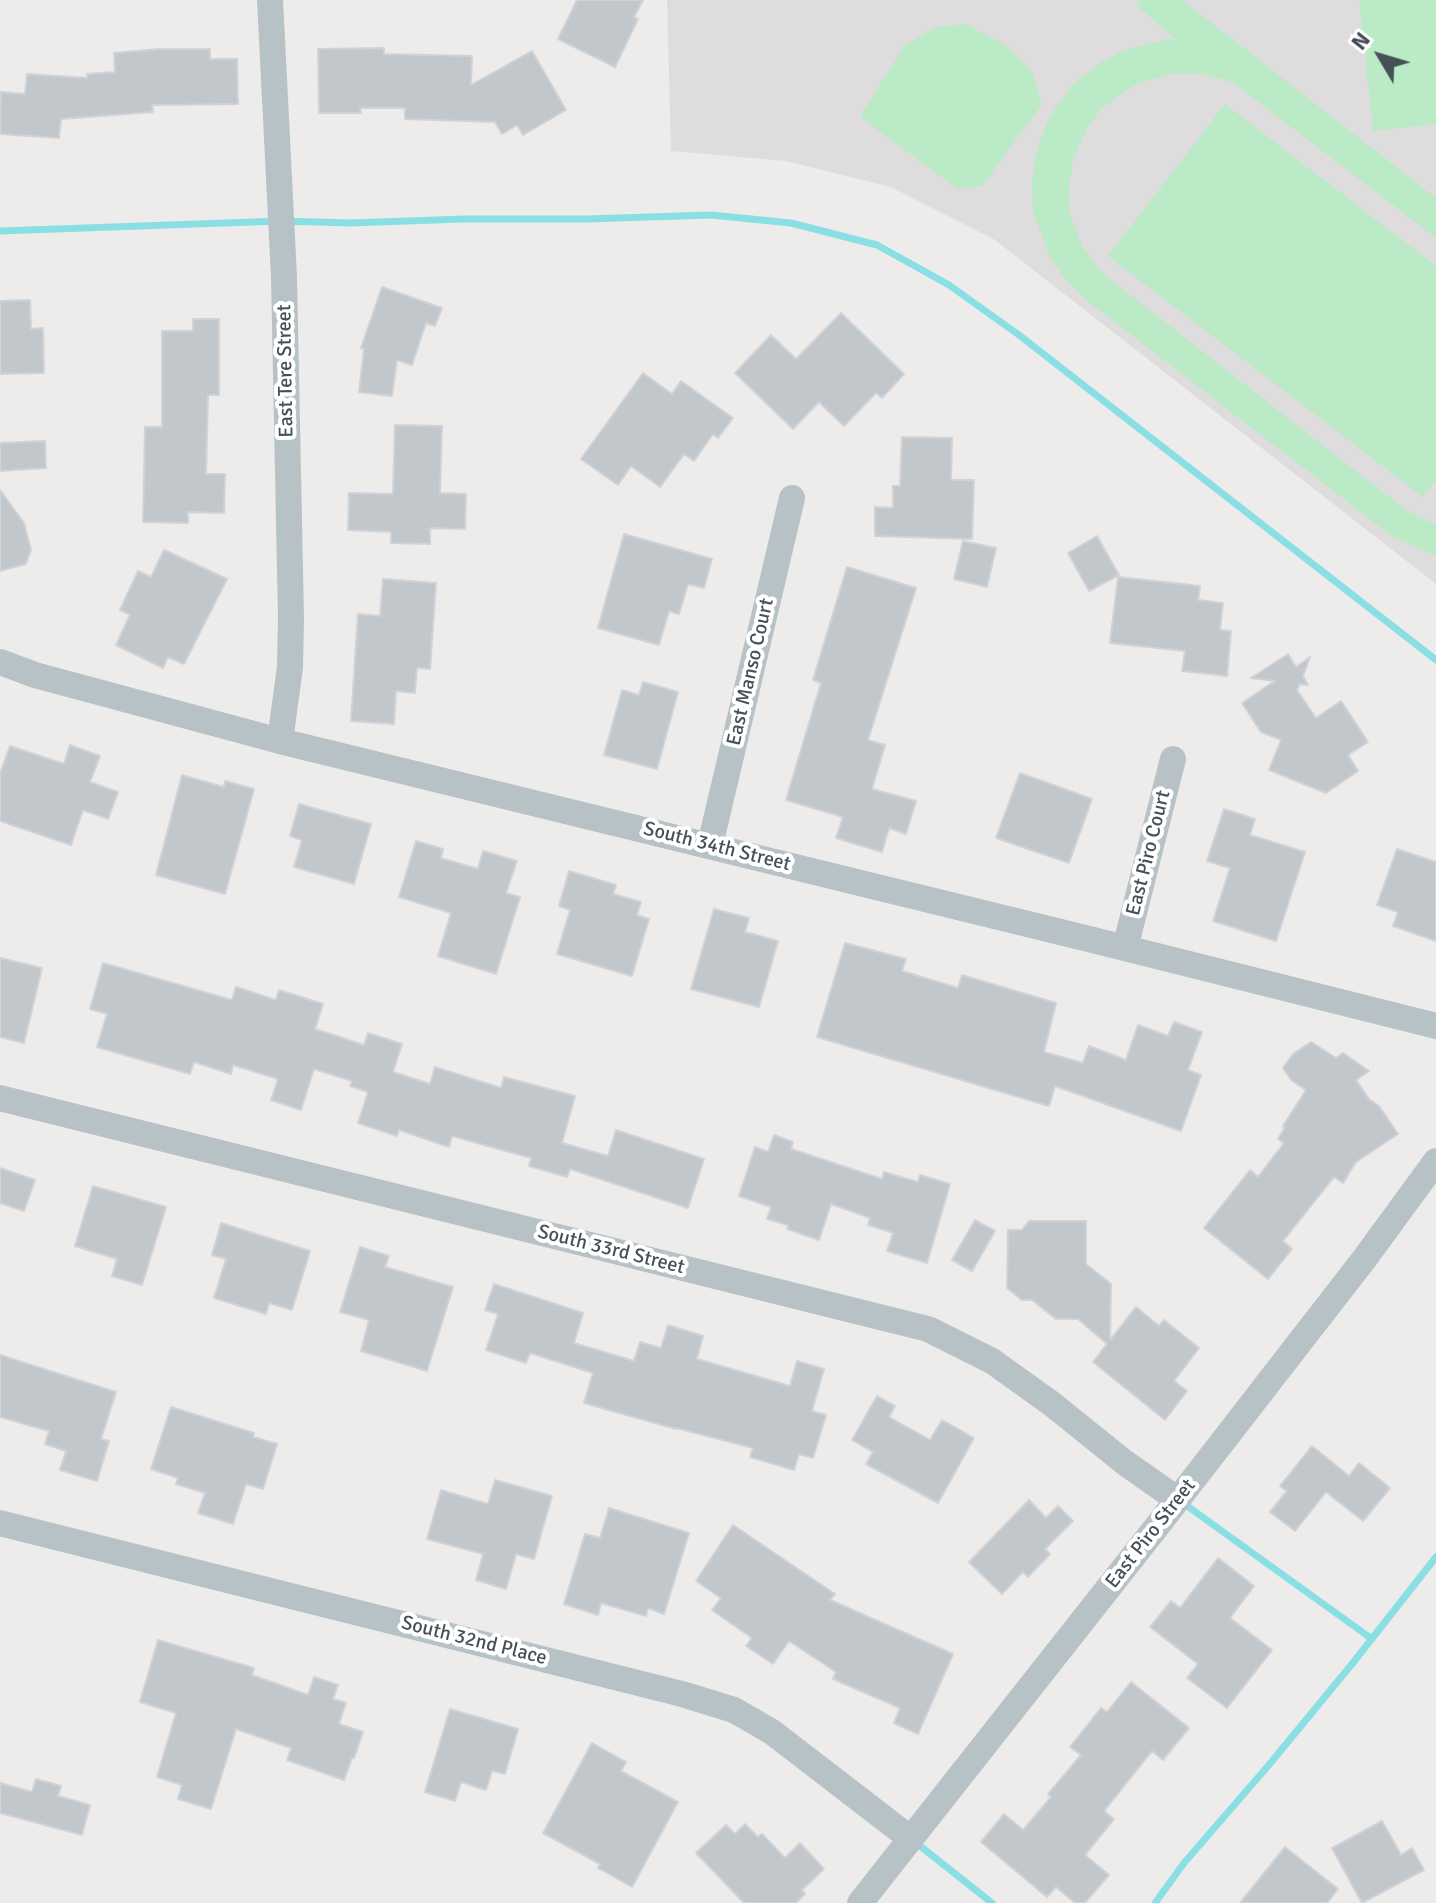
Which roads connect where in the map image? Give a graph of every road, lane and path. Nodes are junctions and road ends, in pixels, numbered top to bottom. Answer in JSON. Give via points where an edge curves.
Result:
{"nodes":[{"id":1,"x":270,"y":0,"type":"edge"},
{"id":2,"x":792,"y":498,"type":"dead end"},
{"id":3,"x":0,"y":662,"type":"edge"},
{"id":4,"x":280,"y":741,"type":"junction"},
{"id":5,"x":1173,"y":759,"type":"dead end"},
{"id":6,"x":710,"y":845,"type":"junction"},
{"id":7,"x":1125,"y":948,"type":"junction"},
{"id":8,"x":1436,"y":1026,"type":"edge"},
{"id":9,"x":0,"y":1098,"type":"edge"},
{"id":10,"x":1436,"y":1161,"type":"edge"},
{"id":11,"x":1178,"y":1500,"type":"junction"},
{"id":12,"x":0,"y":1523,"type":"edge"},
{"id":13,"x":911,"y":1839,"type":"junction"},
{"id":14,"x":860,"y":1903,"type":"edge"}],
"edges":[{"from":1,"to":4,"type":"street","name":"East Tere Street","via":[[284,277],[291,602],[290,667]]},
{"from":2,"to":6,"type":"street","name":"East Manso Court"},
{"from":3,"to":4,"type":"street","name":"South 34th Street"},
{"from":4,"to":6,"type":"street","name":"South 34th Street"},
{"from":5,"to":7,"type":"street","name":"East Piro Court"},
{"from":6,"to":7,"type":"street","name":"South 34th Street"},
{"from":7,"to":8,"type":"street","name":"South 34th Street"},
{"from":9,"to":11,"type":"street","name":"South 33rd Street","via":[[928,1329],[992,1361]]},
{"from":10,"to":11,"type":"street","name":"East Piro Street"},
{"from":11,"to":13,"type":"street","name":"East Piro Street"},
{"from":12,"to":13,"type":"street","name":"South 32nd Place","via":[[734,1710],[772,1732]]},
{"from":13,"to":14,"type":"street","name":"East Piro Street"}]}
